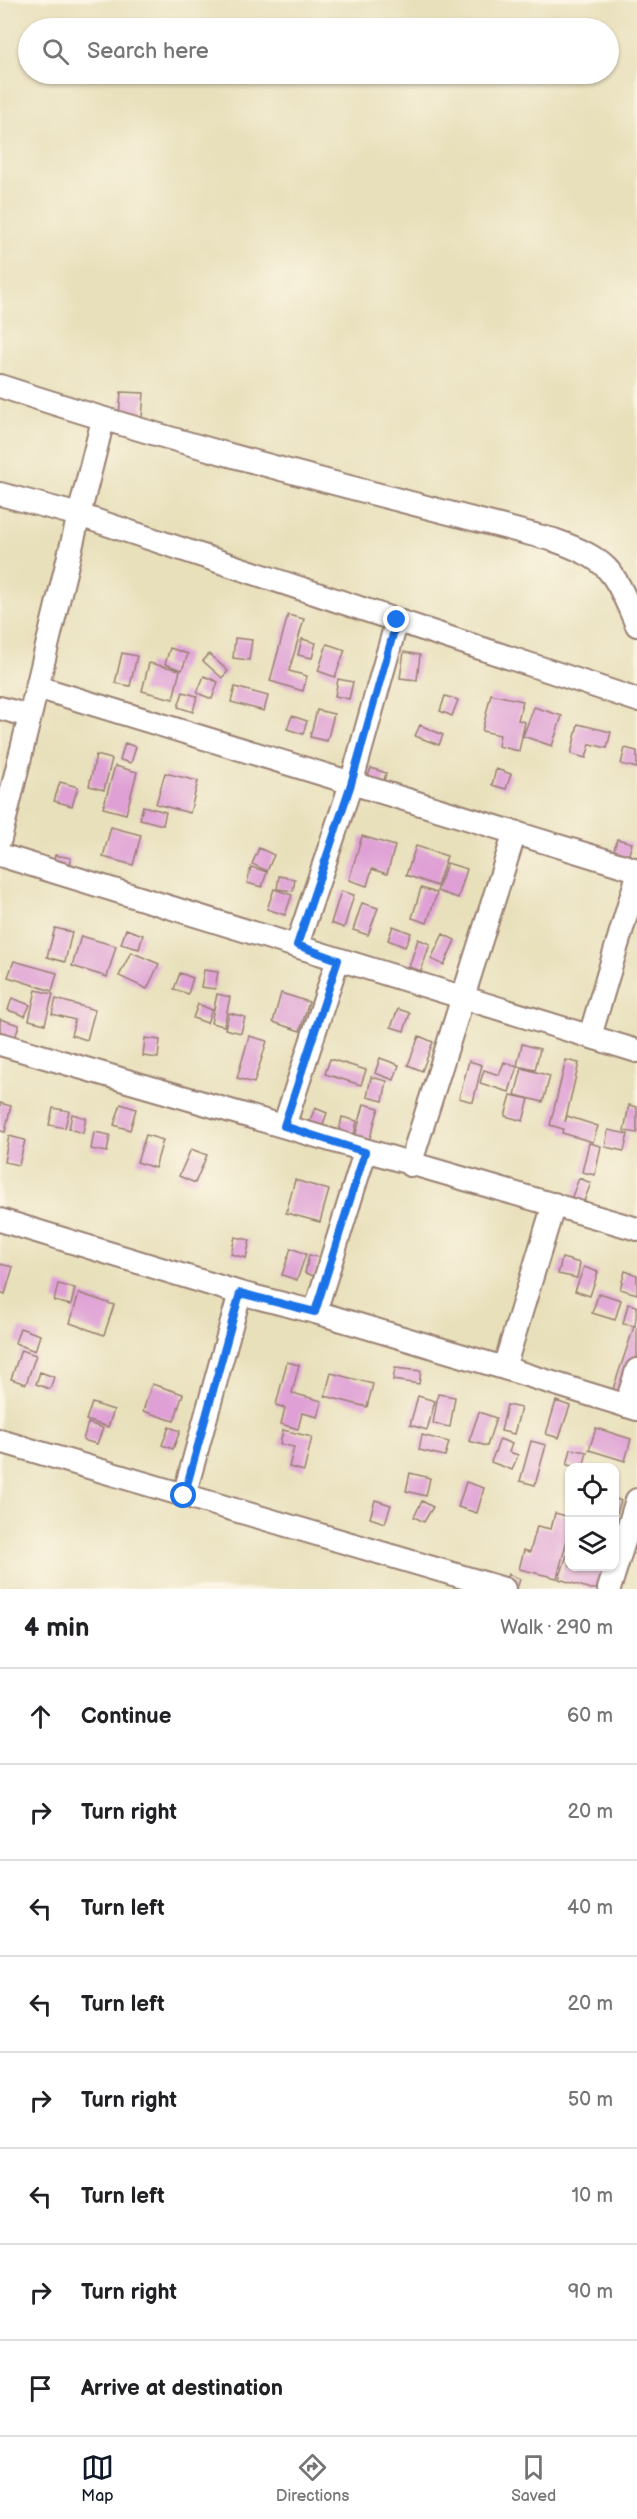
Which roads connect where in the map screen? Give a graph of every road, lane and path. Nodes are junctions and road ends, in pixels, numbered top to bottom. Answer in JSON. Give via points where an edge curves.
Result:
{"nodes":[{"id":1,"x":0,"y":386,"type":"edge"},
{"id":2,"x":103,"y":420,"type":"junction"},
{"id":3,"x":0,"y":494,"type":"edge"},
{"id":4,"x":78,"y":515,"type":"junction"},
{"id":5,"x":397,"y":620,"type":"junction"},
{"id":6,"x":637,"y":625,"type":"edge"},
{"id":7,"x":37,"y":687,"type":"junction"},
{"id":8,"x":637,"y":700,"type":"edge"},
{"id":9,"x":0,"y":708,"type":"edge"},
{"id":10,"x":29,"y":716,"type":"junction"},
{"id":11,"x":351,"y":784,"type":"junction"},
{"id":12,"x":515,"y":832,"type":"junction"},
{"id":13,"x":0,"y":839,"type":"edge"},
{"id":14,"x":0,"y":855,"type":"edge"},
{"id":15,"x":637,"y":870,"type":"edge"},
{"id":16,"x":637,"y":878,"type":"edge"},
{"id":17,"x":297,"y":945,"type":"junction"},
{"id":18,"x":338,"y":960,"type":"junction"},
{"id":19,"x":463,"y":997,"type":"junction"},
{"id":20,"x":590,"y":1036,"type":"junction"},
{"id":21,"x":0,"y":1044,"type":"edge"},
{"id":22,"x":637,"y":1051,"type":"edge"},
{"id":23,"x":284,"y":1126,"type":"junction"},
{"id":24,"x":365,"y":1152,"type":"junction"},
{"id":25,"x":410,"y":1164,"type":"junction"},
{"id":26,"x":554,"y":1204,"type":"junction"},
{"id":27,"x":0,"y":1220,"type":"edge"},
{"id":28,"x":637,"y":1229,"type":"edge"},
{"id":29,"x":240,"y":1293,"type":"junction"},
{"id":30,"x":315,"y":1312,"type":"junction"},
{"id":31,"x":504,"y":1368,"type":"junction"},
{"id":32,"x":637,"y":1370,"type":"edge"},
{"id":33,"x":632,"y":1407,"type":"edge"},
{"id":34,"x":0,"y":1441,"type":"edge"},
{"id":35,"x":184,"y":1496,"type":"junction"},
{"id":36,"x":637,"y":1500,"type":"edge"},
{"id":37,"x":504,"y":1589,"type":"edge"},
{"id":38,"x":609,"y":1589,"type":"edge"}],
"edges":[{"from":1,"to":2,"type":"street"},
{"from":2,"to":4,"type":"street"},
{"from":2,"to":6,"type":"street","via":[[583,550],[605,564],[618,582]]},
{"from":3,"to":4,"type":"street"},
{"from":4,"to":5,"type":"street"},
{"from":4,"to":7,"type":"street"},
{"from":5,"to":8,"type":"street"},
{"from":5,"to":11,"type":"street"},
{"from":7,"to":10,"type":"street"},
{"from":7,"to":11,"type":"street"},
{"from":9,"to":10,"type":"street"},
{"from":10,"to":13,"type":"street"},
{"from":11,"to":12,"type":"street"},
{"from":11,"to":17,"type":"street"},
{"from":12,"to":15,"type":"street"},
{"from":12,"to":19,"type":"street"},
{"from":14,"to":17,"type":"street"},
{"from":16,"to":20,"type":"street"},
{"from":17,"to":18,"type":"street"},
{"from":18,"to":19,"type":"street"},
{"from":18,"to":23,"type":"street"},
{"from":19,"to":20,"type":"street"},
{"from":19,"to":25,"type":"street"},
{"from":20,"to":22,"type":"street"},
{"from":21,"to":23,"type":"street"},
{"from":23,"to":24,"type":"street"},
{"from":24,"to":25,"type":"street"},
{"from":24,"to":30,"type":"street"},
{"from":25,"to":26,"type":"street"},
{"from":26,"to":28,"type":"street"},
{"from":26,"to":31,"type":"street"},
{"from":27,"to":29,"type":"street"},
{"from":29,"to":30,"type":"street"},
{"from":29,"to":35,"type":"street"},
{"from":30,"to":31,"type":"street"},
{"from":31,"to":33,"type":"street"},
{"from":32,"to":33,"type":"street"},
{"from":34,"to":35,"type":"street"},
{"from":35,"to":37,"type":"street"},
{"from":36,"to":38,"type":"street"}]}
